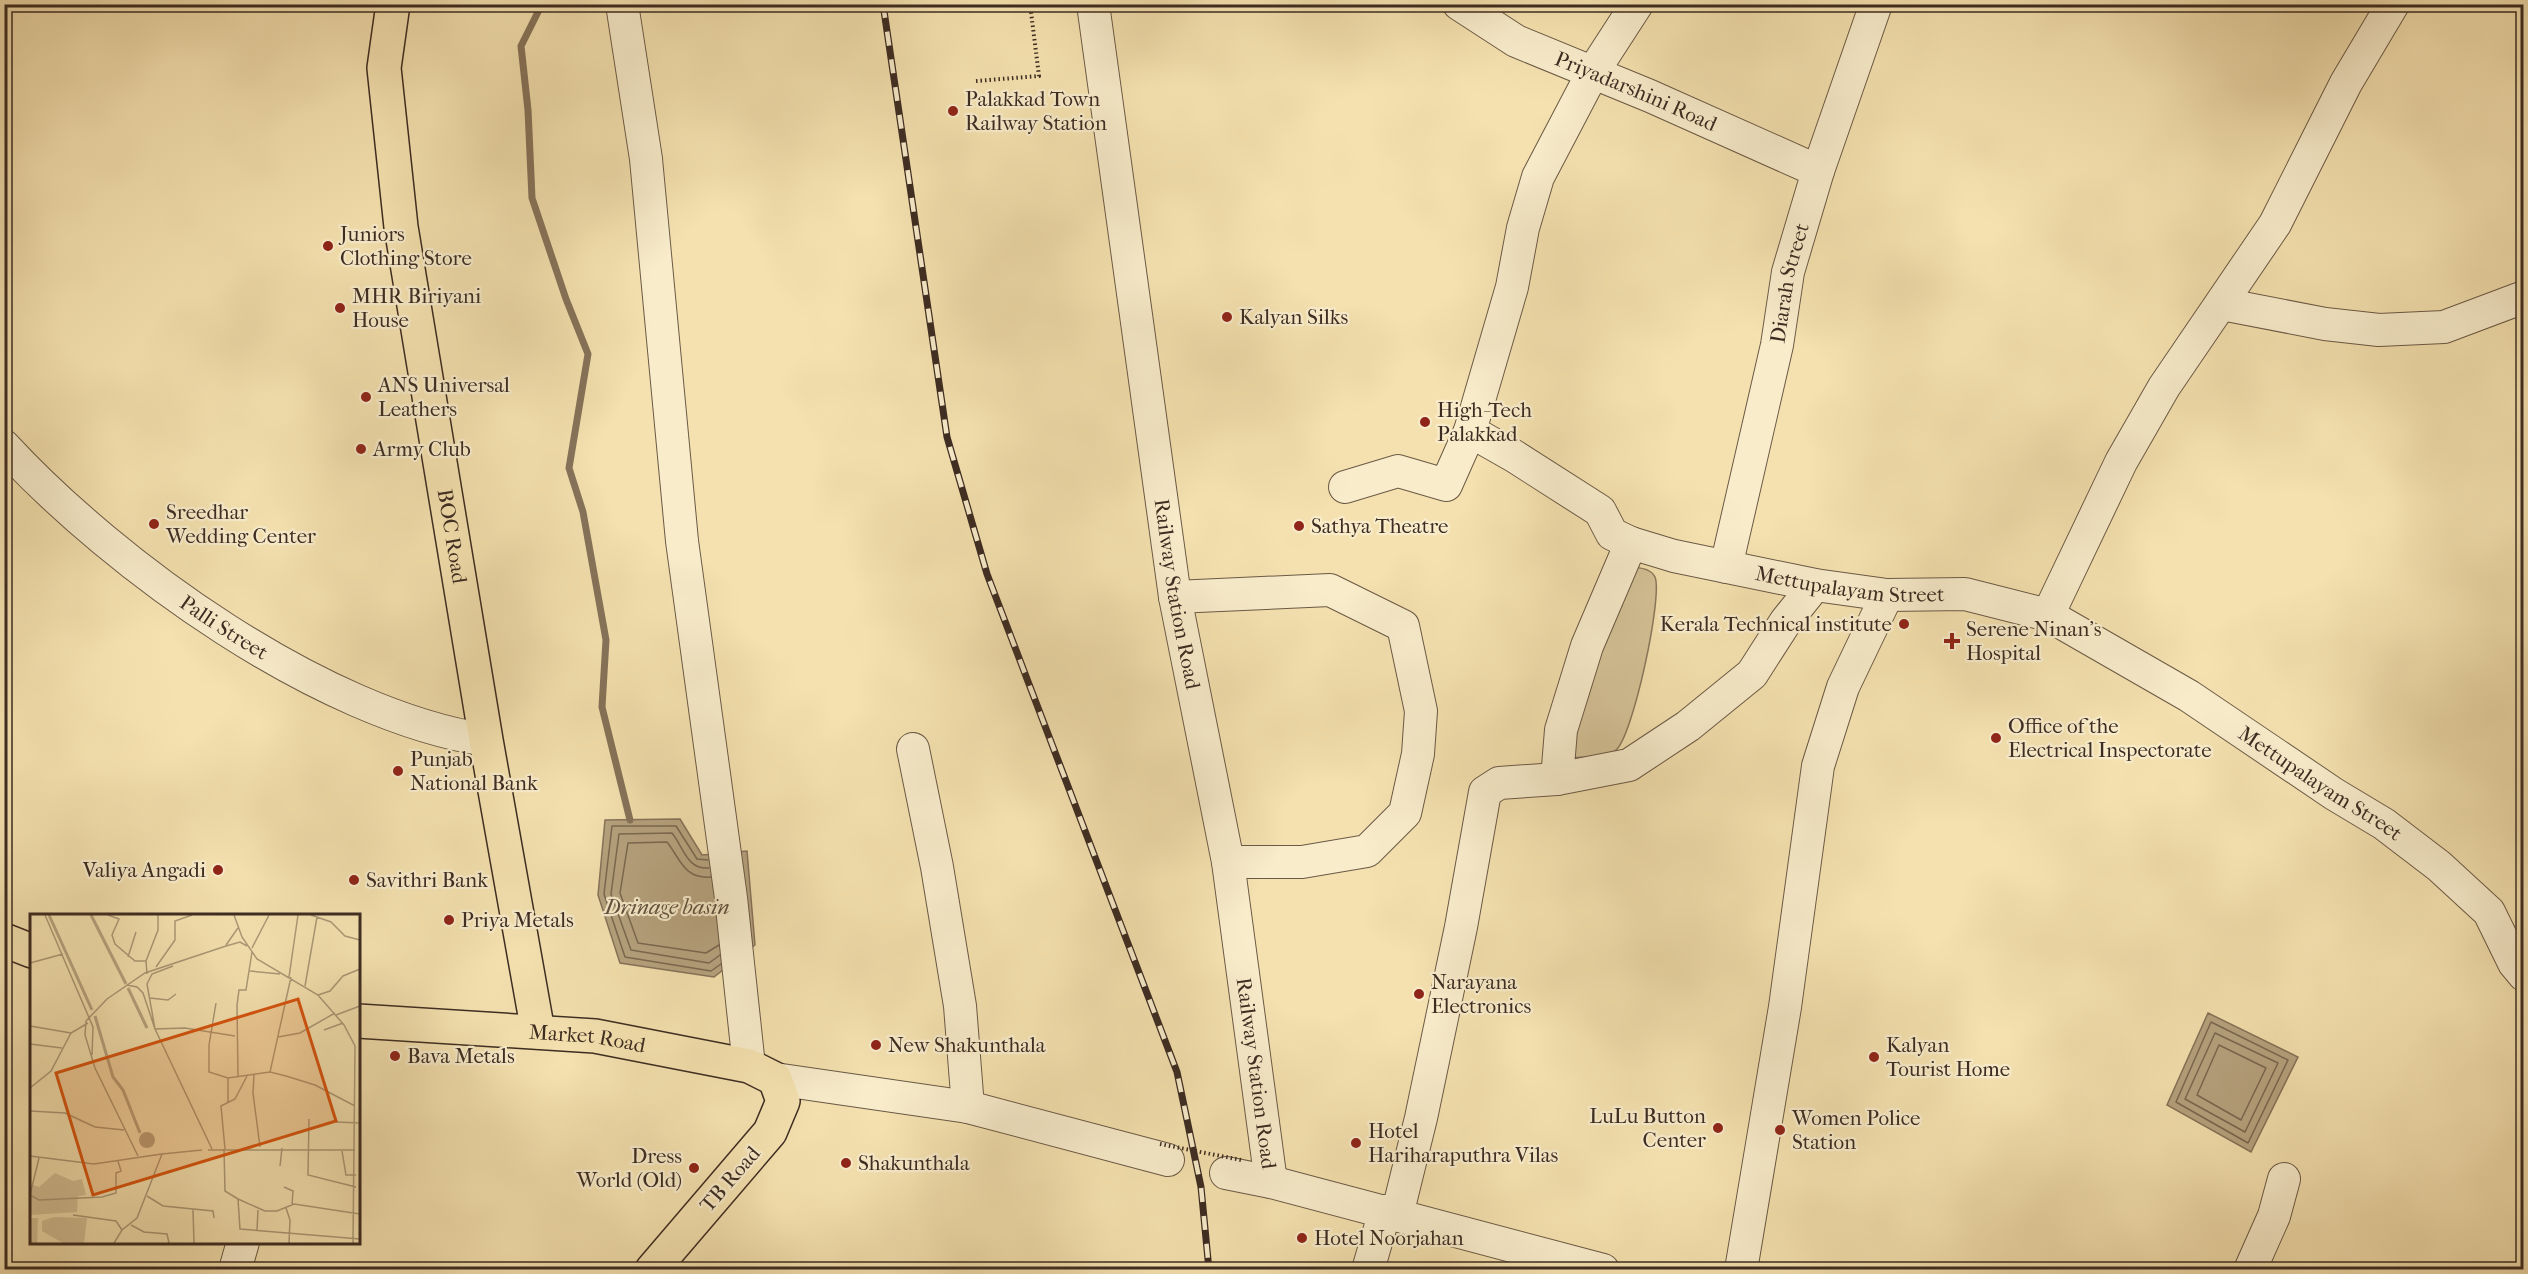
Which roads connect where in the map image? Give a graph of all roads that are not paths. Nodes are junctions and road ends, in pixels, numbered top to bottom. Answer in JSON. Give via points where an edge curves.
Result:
{"nodes":[{"id":1,"x":393,"y":4,"type":"edge"},
{"id":2,"x":622,"y":4,"type":"edge"},
{"id":3,"x":1094,"y":4,"type":"edge"},
{"id":4,"x":1637,"y":4,"type":"edge"},
{"id":5,"x":1876,"y":4,"type":"edge"},
{"id":6,"x":2393,"y":4,"type":"edge"},
{"id":7,"x":1467,"y":7,"type":"edge"},
{"id":8,"x":1593,"y":72,"type":"junction"},
{"id":9,"x":1818,"y":171,"type":"junction"},
{"id":10,"x":2523,"y":297,"type":"edge"},
{"id":11,"x":2222,"y":304,"type":"junction"},
{"id":12,"x":1470,"y":431,"type":"junction"},
{"id":13,"x":4,"y":446,"type":"edge"},
{"id":14,"x":1345,"y":488,"type":"dead end"},
{"id":15,"x":1631,"y":543,"type":"junction"},
{"id":16,"x":1726,"y":567,"type":"junction"},
{"id":17,"x":1815,"y":585,"type":"junction"},
{"id":18,"x":1887,"y":595,"type":"junction"},
{"id":19,"x":1175,"y":597,"type":"junction"},
{"id":20,"x":2048,"y":615,"type":"junction"},
{"id":21,"x":486,"y":740,"type":"junction"},
{"id":22,"x":913,"y":749,"type":"dead end"},
{"id":23,"x":1557,"y":779,"type":"junction"},
{"id":24,"x":1228,"y":862,"type":"junction"},
{"id":25,"x":4,"y":940,"type":"edge"},
{"id":26,"x":30,"y":950,"type":"edge"},
{"id":27,"x":2523,"y":975,"type":"edge"},
{"id":28,"x":360,"y":1021,"type":"edge"},
{"id":29,"x":538,"y":1032,"type":"junction"},
{"id":30,"x":762,"y":1072,"type":"junction"},
{"id":31,"x":968,"y":1107,"type":"junction"},
{"id":32,"x":1164,"y":1152,"type":"road end"},
{"id":33,"x":1233,"y":1167,"type":"road end"},
{"id":34,"x":2284,"y":1179,"type":"dead end"},
{"id":35,"x":1271,"y":1182,"type":"junction"},
{"id":36,"x":1391,"y":1213,"type":"junction"},
{"id":37,"x":242,"y":1244,"type":"edge"},
{"id":38,"x":235,"y":1269,"type":"edge"},
{"id":39,"x":652,"y":1269,"type":"edge"},
{"id":40,"x":1368,"y":1269,"type":"edge"},
{"id":41,"x":1603,"y":1269,"type":"edge"},
{"id":42,"x":1741,"y":1269,"type":"edge"},
{"id":43,"x":2250,"y":1269,"type":"edge"}],
"edges":[{"from":1,"to":21,"type":"main road","name":"BOC Road","via":[[384,68],[402,227]]},
{"from":2,"to":30,"type":"street","via":[[645,159],[682,541],[731,898]]},
{"from":3,"to":19,"type":"street","name":"Railway Station Road"},
{"from":4,"to":8,"type":"street"},
{"from":5,"to":9,"type":"street","name":"Diarah Street"},
{"from":6,"to":11,"type":"street","via":[[2346,83],[2275,224]]},
{"from":7,"to":8,"type":"street","name":"Priyadarshini Road","via":[[1516,41]]},
{"from":8,"to":9,"type":"street","name":"Priyadarshini Road"},
{"from":8,"to":12,"type":"street","via":[[1538,177],[1512,287]]},
{"from":9,"to":16,"type":"street","name":"Diarah Street","via":[[1788,272],[1777,345]]},
{"from":10,"to":11,"type":"street","via":[[2444,327],[2379,330]]},
{"from":11,"to":20,"type":"street","via":[[2164,387],[2121,462]]},
{"from":12,"to":14,"type":"street","via":[[1446,485],[1398,471]]},
{"from":12,"to":15,"type":"street","name":"Mettupalayam Street","via":[[1600,512],[1612,534]]},
{"from":13,"to":21,"type":"street","name":"Palli Street","via":[[84,523],[218,624],[298,672],[376,707],[451,735]]},
{"from":15,"to":16,"type":"street","name":"Mettupalayam Street"},
{"from":15,"to":23,"type":"street","via":[[1587,646],[1561,730]]},
{"from":16,"to":17,"type":"street","name":"Mettupalayam Street"},
{"from":17,"to":18,"type":"street","name":"Mettupalayam Street"},
{"from":17,"to":23,"type":"street","via":[[1752,674],[1688,726],[1629,765]]},
{"from":18,"to":20,"type":"street","name":"Mettupalayam Street","via":[[1965,594]]},
{"from":18,"to":42,"type":"street","via":[[1843,687],[1818,766],[1784,1018]]},
{"from":19,"to":24,"type":"street","name":"Railway Station Road"},
{"from":19,"to":24,"type":"street","via":[[1330,590],[1403,626],[1421,711],[1418,754],[1405,813],[1367,851],[1302,862]]},
{"from":20,"to":27,"type":"street","name":"Mettupalayam Street","via":[[2189,696],[2384,824],[2439,866],[2489,912]]},
{"from":21,"to":29,"type":"main road","name":"BOC Road"},
{"from":22,"to":31,"type":"street","via":[[960,1006]]},
{"from":23,"to":36,"type":"street","via":[[1498,783],[1485,792],[1424,1107]]},
{"from":24,"to":35,"type":"street","name":"Railway Station Road"},
{"from":25,"to":26,"type":"main road"},
{"from":28,"to":29,"type":"main road","name":"Market Road"},
{"from":29,"to":30,"type":"main road","name":"Market Road","via":[[596,1036]]},
{"from":30,"to":31,"type":"street"},
{"from":30,"to":39,"type":"main road","name":"TB Road","via":[[783,1101],[770,1132]]},
{"from":31,"to":32,"type":"street"},
{"from":33,"to":35,"type":"street"},
{"from":34,"to":43,"type":"street","via":[[2274,1216]]},
{"from":35,"to":36,"type":"street"},
{"from":36,"to":40,"type":"street"},
{"from":36,"to":41,"type":"street"},
{"from":37,"to":38,"type":"street"}]}
